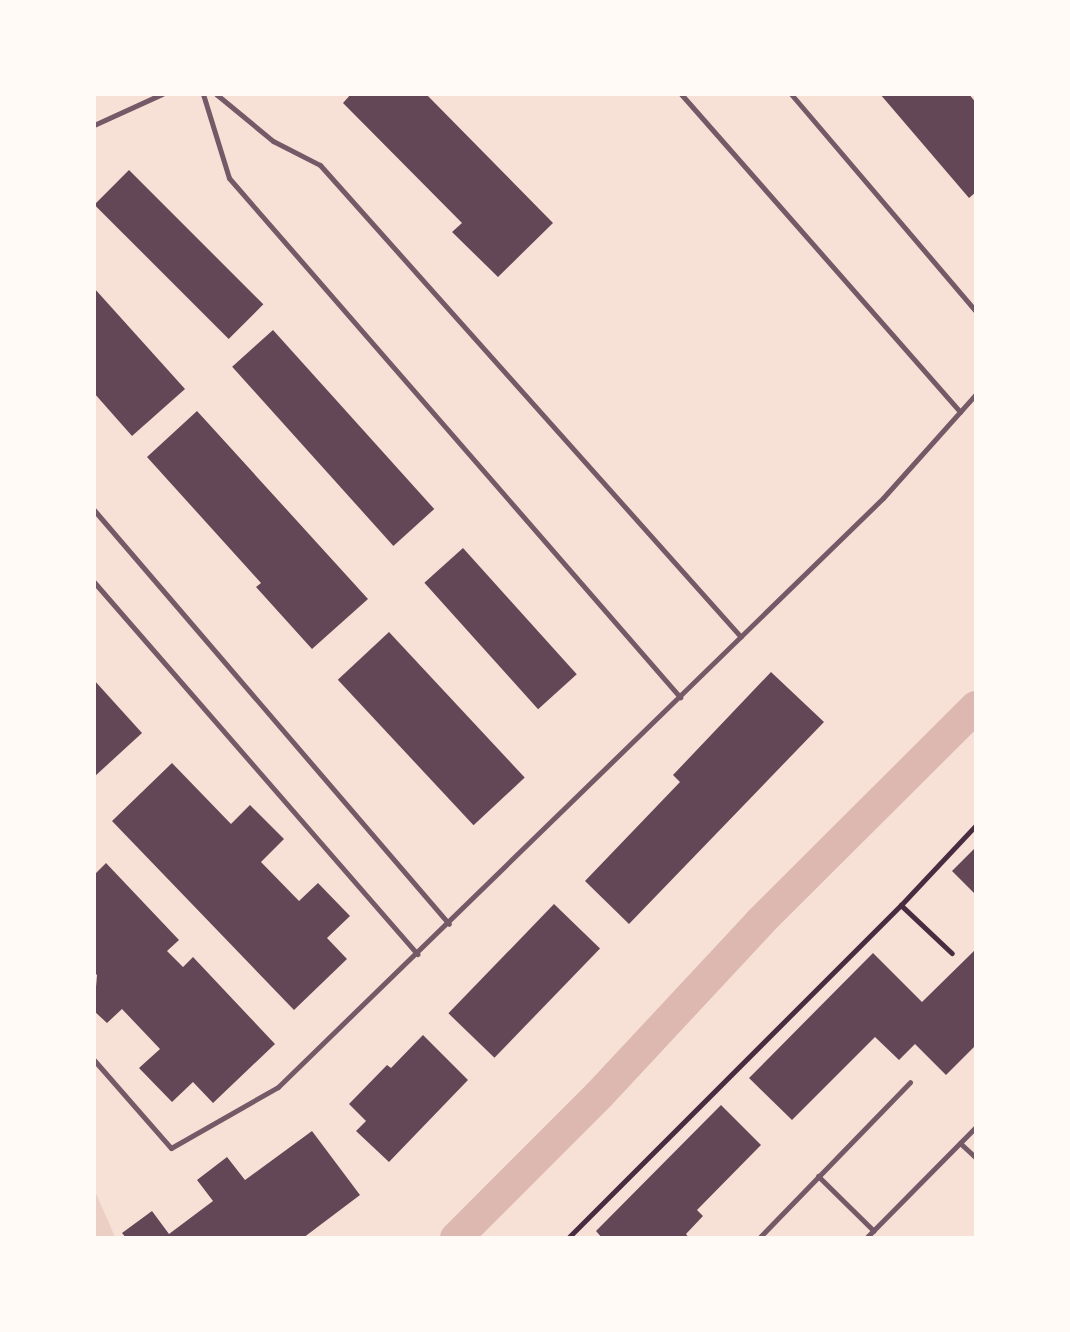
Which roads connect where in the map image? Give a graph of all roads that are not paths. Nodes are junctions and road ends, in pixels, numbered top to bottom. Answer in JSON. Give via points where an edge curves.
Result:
{"nodes":[{"id":1,"x":162,"y":94,"type":"edge"},
{"id":2,"x":203,"y":94,"type":"edge"},
{"id":3,"x":216,"y":94,"type":"edge"},
{"id":4,"x":681,"y":94,"type":"edge"},
{"id":5,"x":791,"y":94,"type":"edge"},
{"id":6,"x":94,"y":125,"type":"edge"},
{"id":7,"x":975,"y":311,"type":"edge"},
{"id":8,"x":975,"y":394,"type":"edge"},
{"id":9,"x":960,"y":412,"type":"junction"},
{"id":10,"x":94,"y":510,"type":"edge"},
{"id":11,"x":94,"y":582,"type":"edge"},
{"id":12,"x":741,"y":637,"type":"junction"},
{"id":13,"x":680,"y":697,"type":"junction"},
{"id":14,"x":449,"y":923,"type":"junction"},
{"id":15,"x":417,"y":954,"type":"junction"},
{"id":16,"x":94,"y":1060,"type":"edge"},
{"id":17,"x":910,"y":1082,"type":"dead end"},
{"id":18,"x":975,"y":1127,"type":"edge"},
{"id":19,"x":960,"y":1143,"type":"junction"},
{"id":20,"x":975,"y":1158,"type":"edge"},
{"id":21,"x":818,"y":1176,"type":"junction"},
{"id":22,"x":874,"y":1231,"type":"junction"},
{"id":23,"x":758,"y":1237,"type":"edge"},
{"id":24,"x":866,"y":1237,"type":"edge"}],
"edges":[{"from":1,"to":6,"type":"lane"},
{"from":2,"to":13,"type":"lane","via":[[229,178]]},
{"from":3,"to":12,"type":"lane","via":[[273,141],[320,164]]},
{"from":4,"to":9,"type":"lane"},
{"from":5,"to":7,"type":"lane"},
{"from":8,"to":9,"type":"lane"},
{"from":9,"to":12,"type":"lane","via":[[883,498]]},
{"from":10,"to":14,"type":"lane"},
{"from":11,"to":15,"type":"lane"},
{"from":12,"to":13,"type":"lane"},
{"from":13,"to":14,"type":"lane"},
{"from":14,"to":15,"type":"lane"},
{"from":15,"to":16,"type":"lane","via":[[278,1087],[171,1149]]},
{"from":17,"to":21,"type":"lane"},
{"from":18,"to":19,"type":"lane"},
{"from":19,"to":20,"type":"lane"},
{"from":19,"to":22,"type":"lane"},
{"from":21,"to":22,"type":"lane"},
{"from":21,"to":23,"type":"lane"},
{"from":22,"to":24,"type":"lane"}]}
